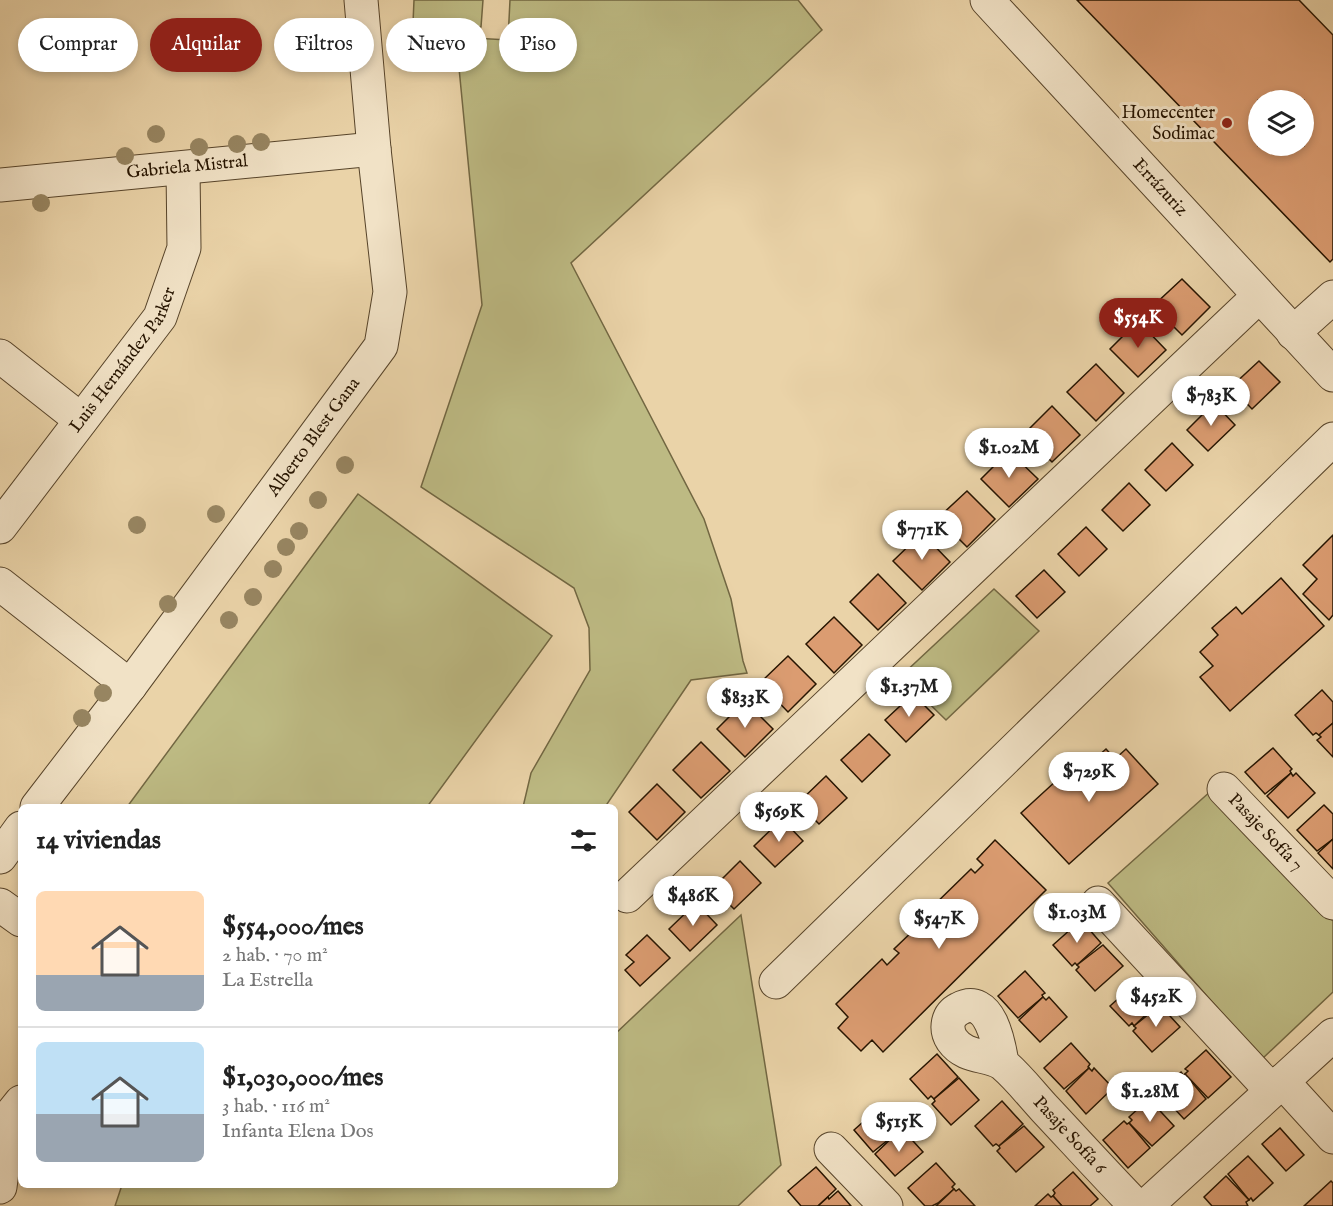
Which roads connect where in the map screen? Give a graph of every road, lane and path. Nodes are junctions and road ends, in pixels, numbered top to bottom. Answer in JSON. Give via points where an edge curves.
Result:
{"nodes":[{"id":1,"x":361,"y":0,"type":"edge"},
{"id":2,"x":987,"y":0,"type":"edge"},
{"id":3,"x":374,"y":149,"type":"junction"},
{"id":4,"x":183,"y":169,"type":"junction"},
{"id":5,"x":0,"y":185,"type":"edge"},
{"id":6,"x":1259,"y":296,"type":"junction"},
{"id":7,"x":1333,"y":297,"type":"edge"},
{"id":8,"x":1293,"y":333,"type":"junction"},
{"id":9,"x":0,"y":356,"type":"edge"},
{"id":10,"x":1333,"y":375,"type":"edge"},
{"id":11,"x":81,"y":420,"type":"junction"},
{"id":12,"x":1333,"y":439,"type":"edge"},
{"id":13,"x":0,"y":527,"type":"edge"},
{"id":14,"x":0,"y":584,"type":"edge"},
{"id":15,"x":130,"y":686,"type":"junction"},
{"id":16,"x":1224,"y":789,"type":"dead end"},
{"id":17,"x":32,"y":804,"type":"edge"},
{"id":18,"x":18,"y":822,"type":"edge"},
{"id":19,"x":0,"y":857,"type":"edge"},
{"id":20,"x":627,"y":896,"type":"dead end"},
{"id":21,"x":1098,"y":903,"type":"dead end"},
{"id":22,"x":1333,"y":903,"type":"edge"},
{"id":23,"x":0,"y":904,"type":"edge"},
{"id":24,"x":18,"y":918,"type":"edge"},
{"id":25,"x":776,"y":982,"type":"dead end"},
{"id":26,"x":1333,"y":1035,"type":"edge"},
{"id":27,"x":1002,"y":1063,"type":"dead end"},
{"id":28,"x":1276,"y":1086,"type":"junction"},
{"id":29,"x":18,"y":1106,"type":"edge"},
{"id":30,"x":1333,"y":1137,"type":"edge"},
{"id":31,"x":831,"y":1149,"type":"dead end"},
{"id":32,"x":0,"y":1187,"type":"edge"},
{"id":33,"x":886,"y":1206,"type":"edge"},
{"id":34,"x":1136,"y":1206,"type":"edge"},
{"id":35,"x":1146,"y":1206,"type":"edge"}],
"edges":[{"from":1,"to":3,"type":"street","name":"Alberto Blest Gana"},
{"from":2,"to":6,"type":"street","name":"Errázuriz"},
{"from":3,"to":4,"type":"street","name":"Gabriela Mistral"},
{"from":3,"to":15,"type":"street","name":"Alberto Blest Gana","via":[[390,292],[381,345]]},
{"from":4,"to":5,"type":"street","name":"Gabriela Mistral"},
{"from":4,"to":11,"type":"street","name":"Luis Hernández Parker","via":[[184,248],[160,317]]},
{"from":6,"to":8,"type":"street","name":"Errázuriz"},
{"from":6,"to":20,"type":"street"},
{"from":7,"to":8,"type":"street"},
{"from":8,"to":10,"type":"street","name":"Errázuriz"},
{"from":9,"to":11,"type":"street"},
{"from":11,"to":13,"type":"street","name":"Luis Hernández Parker"},
{"from":12,"to":25,"type":"street"},
{"from":14,"to":15,"type":"street"},
{"from":15,"to":17,"type":"street","name":"Alberto Blest Gana"},
{"from":16,"to":22,"type":"street","name":"Pasaje Sofía 7"},
{"from":18,"to":19,"type":"street","name":"Alberto Blest Gana"},
{"from":21,"to":28,"type":"street"},
{"from":23,"to":24,"type":"street"},
{"from":26,"to":28,"type":"street"},
{"from":27,"to":34,"type":"street","name":"Pasaje Sofía 6"},
{"from":28,"to":30,"type":"street"},
{"from":28,"to":35,"type":"street"},
{"from":29,"to":32,"type":"street","via":[[9,1117]]},
{"from":31,"to":33,"type":"street"}]}
